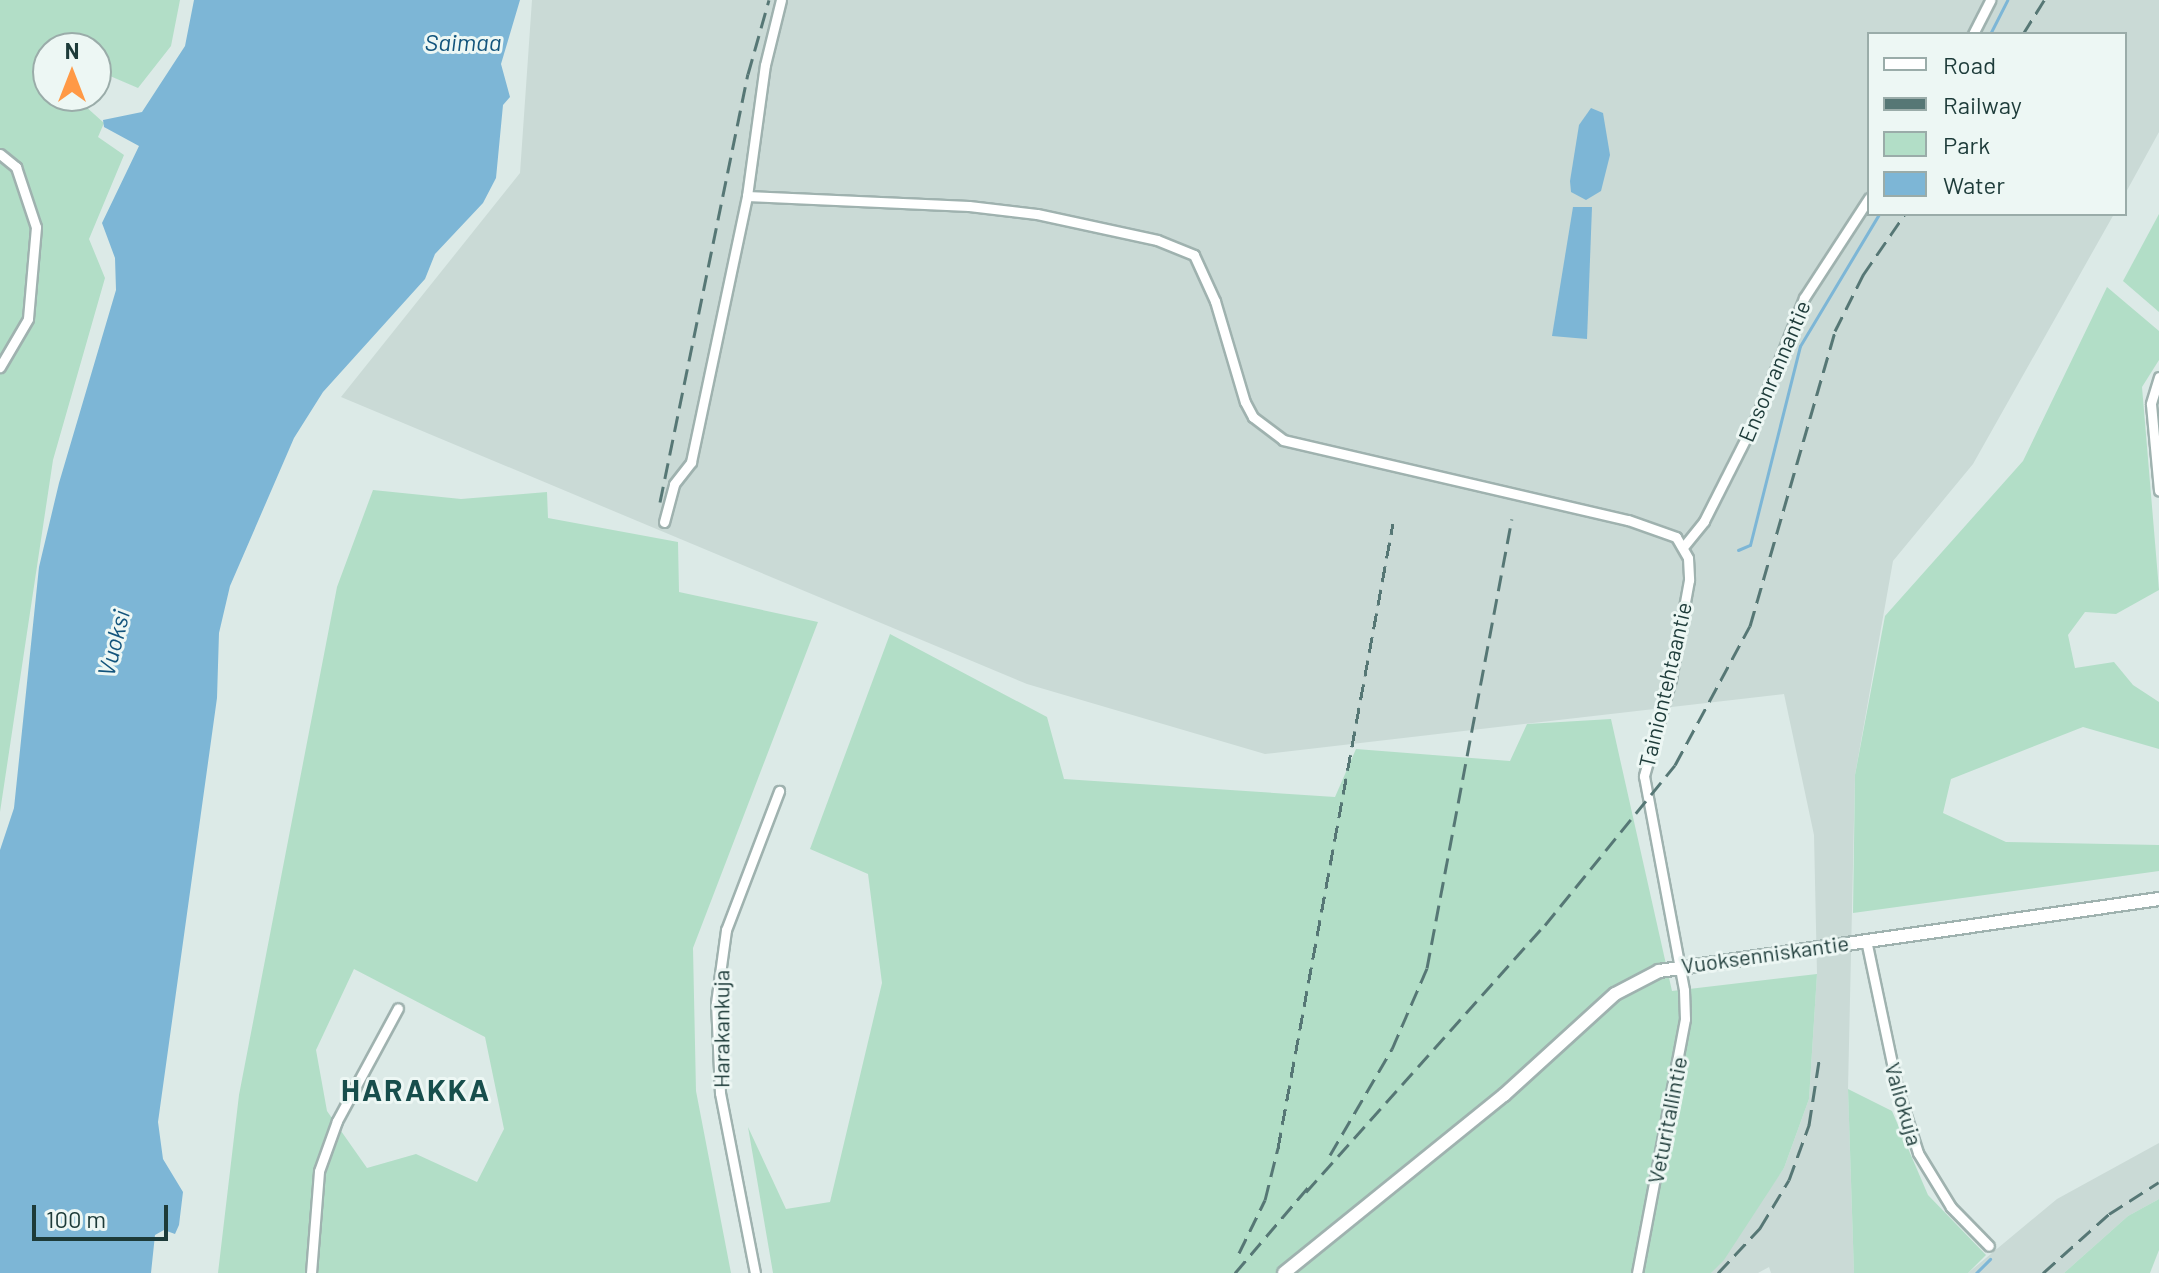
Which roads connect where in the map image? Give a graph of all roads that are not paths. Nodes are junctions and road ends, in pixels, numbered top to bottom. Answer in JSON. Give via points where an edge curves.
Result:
{"nodes":[{"id":1,"x":781,"y":0,"type":"edge"},
{"id":2,"x":1990,"y":0,"type":"edge"},
{"id":3,"x":1974,"y":32,"type":"edge"},
{"id":4,"x":0,"y":154,"type":"edge"},
{"id":5,"x":747,"y":196,"type":"junction"},
{"id":6,"x":1867,"y":201,"type":"edge"},
{"id":7,"x":0,"y":367,"type":"edge"},
{"id":8,"x":2159,"y":377,"type":"edge"},
{"id":9,"x":2159,"y":491,"type":"edge"},
{"id":10,"x":664,"y":522,"type":"dead end"},
{"id":11,"x":1684,"y":546,"type":"junction"},
{"id":12,"x":779,"y":791,"type":"dead end"},
{"id":13,"x":2159,"y":899,"type":"edge"},
{"id":14,"x":1866,"y":940,"type":"junction"},
{"id":15,"x":1679,"y":965,"type":"junction"},
{"id":16,"x":398,"y":1008,"type":"dead end"},
{"id":17,"x":1989,"y":1246,"type":"dead end"},
{"id":18,"x":311,"y":1273,"type":"edge"},
{"id":19,"x":755,"y":1273,"type":"edge"},
{"id":20,"x":1284,"y":1273,"type":"edge"},
{"id":21,"x":1637,"y":1273,"type":"edge"}],
"edges":[{"from":1,"to":5,"type":"street","via":[[765,65]]},
{"from":2,"to":3,"type":"street"},
{"from":4,"to":7,"type":"street","via":[[16,167],[36,227],[28,319]]},
{"from":5,"to":10,"type":"street","via":[[691,462],[674,484]]},
{"from":5,"to":11,"type":"street","via":[[969,206],[1037,214],[1157,240],[1194,255],[1215,301],[1245,402],[1269,431],[1305,448],[1640,523],[1664,530]]},
{"from":6,"to":11,"type":"street","name":"Ensonrannantie","via":[[1804,298],[1757,416],[1704,521]]},
{"from":8,"to":9,"type":"street","via":[[2151,404]]},
{"from":11,"to":15,"type":"street","name":"Tainiontehtaantie","via":[[1689,580],[1671,679],[1644,776]]},
{"from":12,"to":19,"type":"street","name":"Harakankuja","via":[[733,909],[716,1003],[720,1093]]},
{"from":13,"to":14,"type":"street","name":"Vuoksenniskantie"},
{"from":14,"to":15,"type":"street","name":"Vuoksenniskantie"},
{"from":14,"to":17,"type":"street","name":"Valiokuja","via":[[1897,1087],[1918,1153],[1951,1207]]},
{"from":15,"to":20,"type":"street","name":"Vuoksenniskantie","via":[[1615,994],[1504,1095]]},
{"from":15,"to":21,"type":"street","name":"Veturitallintie","via":[[1683,1037]]},
{"from":16,"to":18,"type":"street","via":[[337,1121],[319,1171]]}]}
